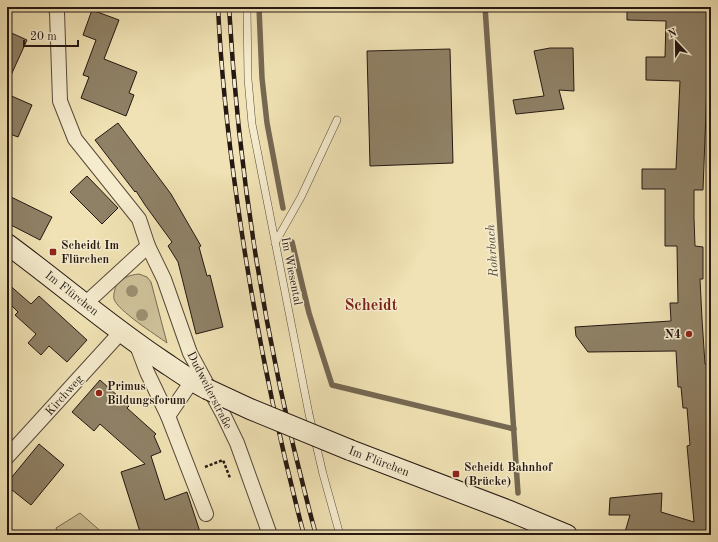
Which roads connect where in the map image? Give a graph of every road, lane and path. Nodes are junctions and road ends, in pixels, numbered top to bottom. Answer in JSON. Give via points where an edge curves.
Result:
{"nodes":[{"id":1,"x":55,"y":7,"type":"edge"},
{"id":2,"x":247,"y":7,"type":"edge"},
{"id":3,"x":337,"y":120,"type":"dead end"},
{"id":4,"x":275,"y":243,"type":"junction"},
{"id":5,"x":7,"y":244,"type":"edge"},
{"id":6,"x":148,"y":246,"type":"junction"},
{"id":7,"x":85,"y":304,"type":"junction"},
{"id":8,"x":128,"y":338,"type":"junction"},
{"id":9,"x":200,"y":385,"type":"junction"},
{"id":10,"x":168,"y":416,"type":"junction"},
{"id":11,"x":7,"y":457,"type":"edge"},
{"id":12,"x":205,"y":468,"type":"dead end"},
{"id":13,"x":230,"y":478,"type":"dead end"},
{"id":14,"x":206,"y":514,"type":"dead end"},
{"id":15,"x":270,"y":535,"type":"edge"},
{"id":16,"x":340,"y":535,"type":"edge"},
{"id":17,"x":567,"y":535,"type":"edge"}],
"edges":[{"from":1,"to":6,"type":"street","name":"Dudweilerstraße","via":[[60,101],[75,140],[138,219]]},
{"from":2,"to":4,"type":"lane","name":"Im Wiesental","via":[[248,79],[252,124]]},
{"from":3,"to":4,"type":"lane","via":[[301,197]]},
{"from":4,"to":16,"type":"lane","name":"Im Wiesental","via":[[309,414]]},
{"from":5,"to":7,"type":"street","name":"Im Flürchen"},
{"from":6,"to":7,"type":"street"},
{"from":6,"to":15,"type":"street","name":"Dudweilerstraße","via":[[164,279],[190,352],[237,444]]},
{"from":7,"to":8,"type":"street","name":"Im Flürchen"},
{"from":8,"to":9,"type":"street","name":"Im Flürchen"},
{"from":8,"to":10,"type":"street"},
{"from":8,"to":11,"type":"street","name":"Kirchweg"},
{"from":9,"to":10,"type":"street"},
{"from":9,"to":17,"type":"street","name":"Im Flürchen","bridge":true,"via":[[250,409],[350,450]]},
{"from":10,"to":14,"type":"street"},
{"from":12,"to":13,"type":"path","via":[[223,460]]}]}
